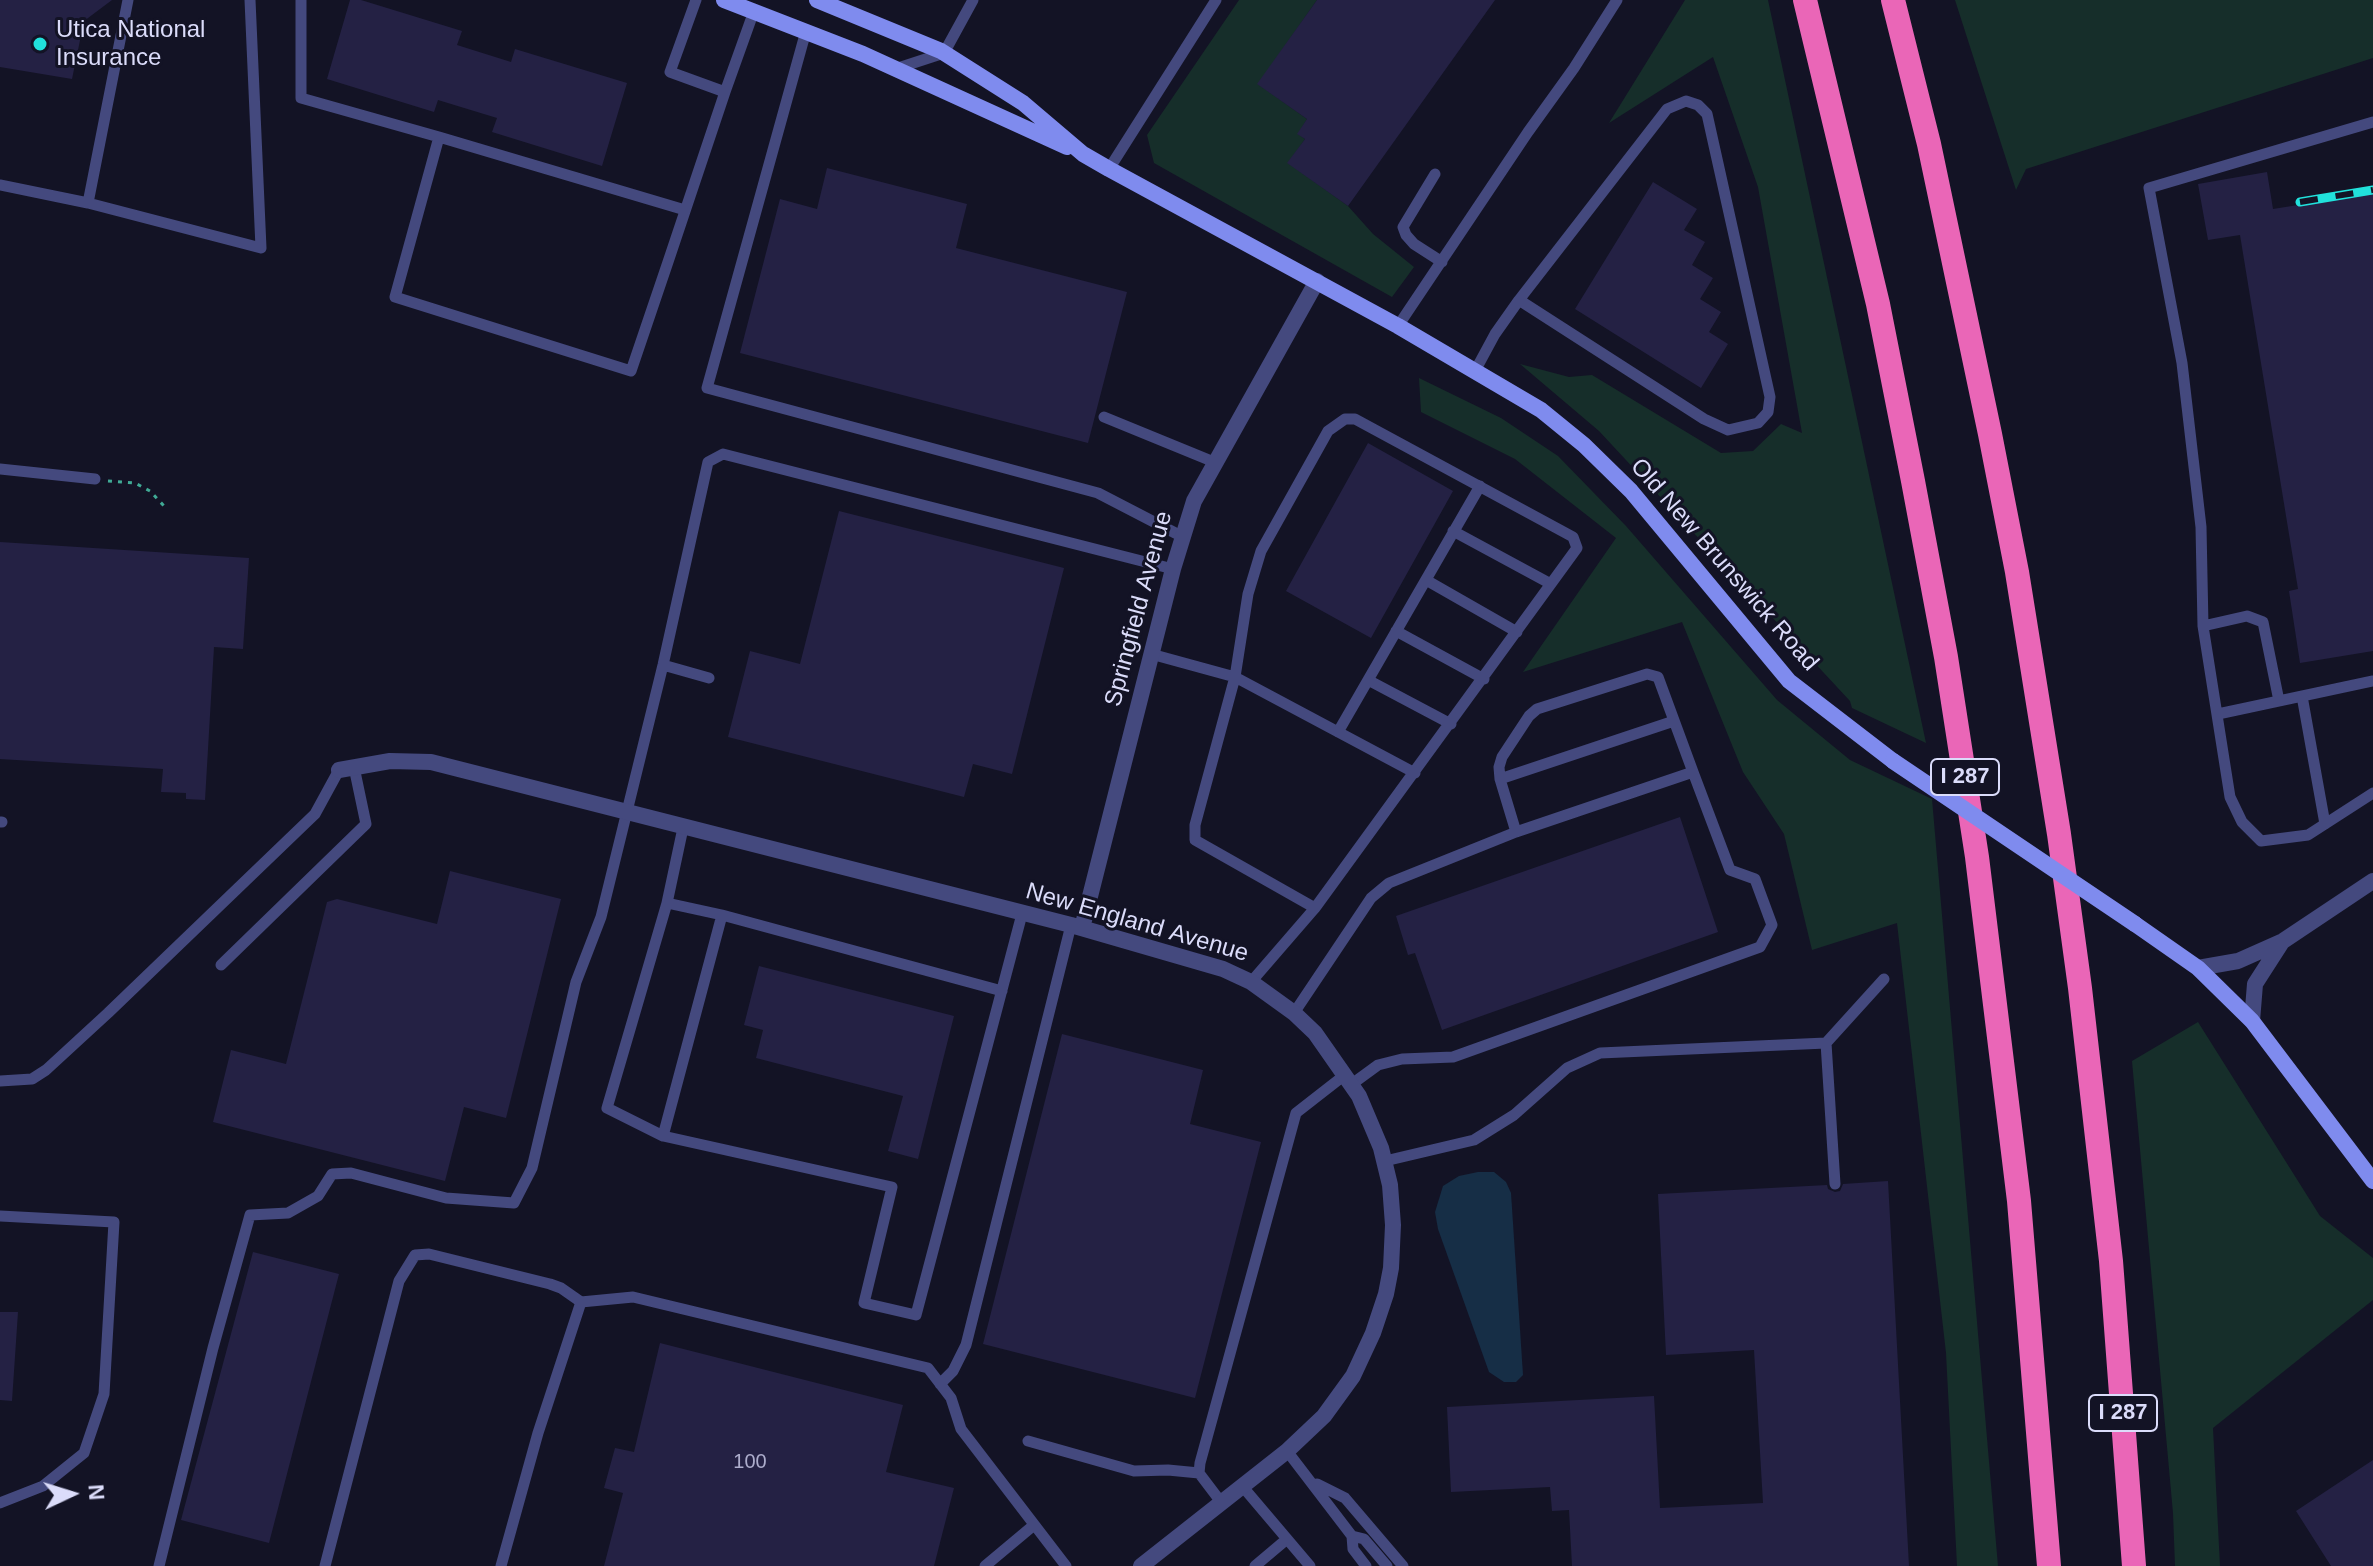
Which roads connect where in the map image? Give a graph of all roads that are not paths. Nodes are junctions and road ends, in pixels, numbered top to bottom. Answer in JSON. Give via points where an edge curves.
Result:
{"nodes":[{"id":1,"x":128,"y":0,"type":"edge"},
{"id":2,"x":250,"y":0,"type":"edge"},
{"id":3,"x":301,"y":0,"type":"edge"},
{"id":4,"x":696,"y":0,"type":"edge"},
{"id":5,"x":724,"y":0,"type":"edge"},
{"id":6,"x":817,"y":0,"type":"edge"},
{"id":7,"x":973,"y":0,"type":"edge"},
{"id":8,"x":1617,"y":0,"type":"edge"},
{"id":9,"x":1805,"y":0,"type":"edge"},
{"id":10,"x":1893,"y":0,"type":"edge"},
{"id":11,"x":1215,"y":1,"type":"edge"},
{"id":12,"x":754,"y":11,"type":"junction"},
{"id":13,"x":806,"y":31,"type":"junction"},
{"id":14,"x":944,"y":53,"type":"junction"},
{"id":15,"x":895,"y":69,"type":"junction"},
{"id":16,"x":725,"y":92,"type":"junction"},
{"id":17,"x":2373,"y":122,"type":"edge"},
{"id":18,"x":439,"y":137,"type":"junction"},
{"id":19,"x":1083,"y":154,"type":"junction"},
{"id":20,"x":1109,"y":169,"type":"junction"},
{"id":21,"x":1435,"y":174,"type":"dead end"},
{"id":22,"x":0,"y":185,"type":"edge"},
{"id":23,"x":88,"y":203,"type":"junction"},
{"id":24,"x":685,"y":210,"type":"junction"},
{"id":25,"x":1442,"y":262,"type":"junction"},
{"id":26,"x":1317,"y":281,"type":"junction"},
{"id":27,"x":1519,"y":300,"type":"junction"},
{"id":28,"x":1398,"y":326,"type":"junction"},
{"id":29,"x":1475,"y":371,"type":"junction"},
{"id":30,"x":1104,"y":417,"type":"dead end"},
{"id":31,"x":1214,"y":462,"type":"junction"},
{"id":32,"x":0,"y":469,"type":"edge"},
{"id":33,"x":95,"y":479,"type":"road end"},
{"id":34,"x":1480,"y":486,"type":"junction"},
{"id":35,"x":1453,"y":531,"type":"junction"},
{"id":36,"x":1181,"y":536,"type":"junction"},
{"id":37,"x":1173,"y":569,"type":"junction"},
{"id":38,"x":1426,"y":580,"type":"junction"},
{"id":39,"x":1551,"y":584,"type":"junction"},
{"id":40,"x":2203,"y":626,"type":"junction"},
{"id":41,"x":1396,"y":631,"type":"junction"},
{"id":42,"x":1517,"y":632,"type":"junction"},
{"id":43,"x":1151,"y":654,"type":"junction"},
{"id":44,"x":663,"y":665,"type":"junction"},
{"id":45,"x":1235,"y":677,"type":"junction"},
{"id":46,"x":709,"y":678,"type":"dead end"},
{"id":47,"x":1484,"y":679,"type":"junction"},
{"id":48,"x":1368,"y":680,"type":"junction"},
{"id":49,"x":2373,"y":681,"type":"edge"},
{"id":50,"x":2302,"y":696,"type":"junction"},
{"id":51,"x":2279,"y":701,"type":"junction"},
{"id":52,"x":2218,"y":714,"type":"junction"},
{"id":53,"x":1674,"y":721,"type":"junction"},
{"id":54,"x":1451,"y":724,"type":"junction"},
{"id":55,"x":1338,"y":732,"type":"junction"},
{"id":56,"x":346,"y":769,"type":"junction"},
{"id":57,"x":1693,"y":772,"type":"junction"},
{"id":58,"x":1415,"y":773,"type":"junction"},
{"id":59,"x":1500,"y":779,"type":"junction"},
{"id":60,"x":2373,"y":793,"type":"edge"},
{"id":61,"x":625,"y":812,"type":"junction"},
{"id":62,"x":2325,"y":824,"type":"junction"},
{"id":63,"x":683,"y":828,"type":"junction"},
{"id":64,"x":1516,"y":832,"type":"junction"},
{"id":65,"x":2373,"y":881,"type":"edge"},
{"id":66,"x":667,"y":903,"type":"junction"},
{"id":67,"x":1315,"y":908,"type":"junction"},
{"id":68,"x":1022,"y":914,"type":"junction"},
{"id":69,"x":722,"y":915,"type":"junction"},
{"id":70,"x":1077,"y":927,"type":"junction"},
{"id":71,"x":2283,"y":941,"type":"junction"},
{"id":72,"x":221,"y":965,"type":"dead end"},
{"id":73,"x":2198,"y":968,"type":"junction"},
{"id":74,"x":1884,"y":979,"type":"dead end"},
{"id":75,"x":1251,"y":982,"type":"junction"},
{"id":76,"x":1002,"y":991,"type":"junction"},
{"id":77,"x":1294,"y":1013,"type":"junction"},
{"id":78,"x":2252,"y":1021,"type":"junction"},
{"id":79,"x":1826,"y":1043,"type":"junction"},
{"id":80,"x":1349,"y":1079,"type":"junction"},
{"id":81,"x":0,"y":1081,"type":"edge"},
{"id":82,"x":663,"y":1136,"type":"junction"},
{"id":83,"x":1385,"y":1161,"type":"junction"},
{"id":84,"x":2373,"y":1181,"type":"edge"},
{"id":85,"x":1835,"y":1184,"type":"dead end"},
{"id":86,"x":0,"y":1216,"type":"edge"},
{"id":87,"x":581,"y":1302,"type":"junction"},
{"id":88,"x":940,"y":1384,"type":"junction"},
{"id":89,"x":1028,"y":1441,"type":"dead end"},
{"id":90,"x":1287,"y":1451,"type":"junction"},
{"id":91,"x":1199,"y":1473,"type":"junction"},
{"id":92,"x":1313,"y":1482,"type":"junction"},
{"id":93,"x":1243,"y":1487,"type":"junction"},
{"id":94,"x":1221,"y":1502,"type":"junction"},
{"id":95,"x":0,"y":1503,"type":"edge"},
{"id":96,"x":1034,"y":1525,"type":"junction"},
{"id":97,"x":1352,"y":1536,"type":"junction"},
{"id":98,"x":1287,"y":1539,"type":"junction"},
{"id":99,"x":159,"y":1566,"type":"edge"},
{"id":100,"x":325,"y":1566,"type":"edge"},
{"id":101,"x":501,"y":1566,"type":"edge"},
{"id":102,"x":985,"y":1566,"type":"edge"},
{"id":103,"x":1066,"y":1566,"type":"edge"},
{"id":104,"x":1141,"y":1566,"type":"edge"},
{"id":105,"x":1255,"y":1566,"type":"edge"},
{"id":106,"x":1310,"y":1566,"type":"edge"},
{"id":107,"x":1366,"y":1566,"type":"edge"},
{"id":108,"x":1387,"y":1566,"type":"edge"},
{"id":109,"x":1403,"y":1566,"type":"edge"},
{"id":110,"x":2049,"y":1566,"type":"edge"},
{"id":111,"x":2134,"y":1566,"type":"edge"}],
"edges":[{"from":1,"to":23,"type":"lane"},
{"from":2,"to":23,"type":"lane","via":[[261,248]]},
{"from":3,"to":18,"type":"lane","via":[[301,98]]},
{"from":4,"to":16,"type":"lane","via":[[670,72]]},
{"from":5,"to":12,"type":"main road","name":"Old New Brunswick Road"},
{"from":6,"to":14,"type":"main road","name":"Old New Brunswick Road"},
{"from":7,"to":14,"type":"lane"},
{"from":8,"to":25,"type":"lane"},
{"from":9,"to":110,"type":"highway","number":"I 287","via":[[1878,304],[1946,657],[1977,857],[2019,1201]]},
{"from":10,"to":111,"type":"highway","number":"I 287","via":[[1978,376],[2047,757],[2096,1119]]},
{"from":11,"to":20,"type":"lane"},
{"from":12,"to":13,"type":"main road","name":"Old New Brunswick Road"},
{"from":12,"to":16,"type":"lane"},
{"from":13,"to":15,"type":"main road","name":"Old New Brunswick Road"},
{"from":13,"to":36,"type":"lane","via":[[707,388],[1098,493]]},
{"from":14,"to":15,"type":"lane"},
{"from":14,"to":19,"type":"main road","name":"Old New Brunswick Road","via":[[1023,103]]},
{"from":15,"to":19,"type":"main road","name":"Old New Brunswick Road"},
{"from":16,"to":24,"type":"lane"},
{"from":17,"to":40,"type":"lane","via":[[2149,188],[2182,363],[2201,527]]},
{"from":18,"to":24,"type":"lane"},
{"from":18,"to":24,"type":"lane","via":[[395,297],[631,371]]},
{"from":19,"to":20,"type":"main road","name":"Old New Brunswick Road"},
{"from":20,"to":26,"type":"main road","name":"Old New Brunswick Road"},
{"from":21,"to":25,"type":"lane","via":[[1403,227],[1414,244]]},
{"from":22,"to":23,"type":"lane"},
{"from":25,"to":28,"type":"lane"},
{"from":26,"to":28,"type":"main road","name":"Old New Brunswick Road"},
{"from":26,"to":31,"type":"street","name":"Springfield Avenue"},
{"from":27,"to":27,"type":"lane","via":[[1667,109],[1686,101],[1698,105],[1711,129],[1770,397],[1768,412],[1758,423],[1728,430]]},
{"from":27,"to":29,"type":"lane"},
{"from":28,"to":29,"type":"main road","name":"Old New Brunswick Road"},
{"from":29,"to":73,"type":"main road","name":"Old New Brunswick Road","bridge":true,"via":[[1541,410],[1631,491],[1789,681],[1893,761]]},
{"from":30,"to":31,"type":"lane"},
{"from":31,"to":36,"type":"street","name":"Springfield Avenue"},
{"from":32,"to":33,"type":"lane"},
{"from":34,"to":35,"type":"lane"},
{"from":34,"to":39,"type":"lane","via":[[1577,542]]},
{"from":34,"to":45,"type":"lane","via":[[1355,419],[1345,419],[1328,431],[1261,551],[1248,594]]},
{"from":35,"to":38,"type":"lane"},
{"from":35,"to":39,"type":"lane"},
{"from":36,"to":37,"type":"street","name":"Springfield Avenue"},
{"from":37,"to":43,"type":"street","name":"Springfield Avenue"},
{"from":37,"to":44,"type":"lane","via":[[723,454],[708,462]]},
{"from":38,"to":41,"type":"lane"},
{"from":38,"to":42,"type":"lane"},
{"from":39,"to":42,"type":"lane"},
{"from":40,"to":51,"type":"lane","via":[[2247,616],[2263,622]]},
{"from":40,"to":52,"type":"lane"},
{"from":41,"to":47,"type":"lane"},
{"from":41,"to":48,"type":"lane"},
{"from":42,"to":47,"type":"lane"},
{"from":43,"to":45,"type":"lane"},
{"from":43,"to":70,"type":"street","name":"Springfield Avenue"},
{"from":44,"to":46,"type":"lane"},
{"from":44,"to":61,"type":"lane"},
{"from":45,"to":55,"type":"lane"},
{"from":45,"to":67,"type":"lane","via":[[1195,840]]},
{"from":47,"to":54,"type":"lane"},
{"from":48,"to":54,"type":"lane"},
{"from":48,"to":55,"type":"lane"},
{"from":49,"to":50,"type":"lane"},
{"from":50,"to":51,"type":"lane"},
{"from":50,"to":62,"type":"lane"},
{"from":51,"to":52,"type":"lane"},
{"from":52,"to":62,"type":"lane","via":[[2230,797],[2242,822],[2261,841],[2308,835]]},
{"from":53,"to":57,"type":"lane"},
{"from":53,"to":59,"type":"lane"},
{"from":53,"to":59,"type":"lane","via":[[1653,673],[1537,709],[1502,757]]},
{"from":54,"to":58,"type":"lane"},
{"from":55,"to":58,"type":"lane"},
{"from":56,"to":61,"type":"street","name":"New England Avenue","via":[[390,761],[431,762]]},
{"from":56,"to":72,"type":"lane","via":[[366,824]]},
{"from":56,"to":81,"type":"lane","via":[[315,814],[46,1070],[32,1079]]},
{"from":57,"to":64,"type":"lane"},
{"from":57,"to":80,"type":"lane","via":[[1730,870],[1755,879],[1772,925],[1760,947],[1453,1057],[1402,1059]]},
{"from":58,"to":67,"type":"lane"},
{"from":59,"to":64,"type":"lane"},
{"from":60,"to":62,"type":"lane"},
{"from":61,"to":63,"type":"street","name":"New England Avenue"},
{"from":61,"to":99,"type":"lane","via":[[601,917],[576,982],[532,1168],[514,1203],[446,1198],[351,1173],[332,1174],[318,1196],[288,1213],[250,1215]]},
{"from":63,"to":66,"type":"lane"},
{"from":63,"to":68,"type":"street","name":"New England Avenue"},
{"from":64,"to":77,"type":"lane","via":[[1389,883],[1371,898]]},
{"from":65,"to":71,"type":"street"},
{"from":66,"to":69,"type":"lane"},
{"from":66,"to":82,"type":"lane","via":[[607,1108]]},
{"from":67,"to":75,"type":"lane"},
{"from":68,"to":70,"type":"street","name":"New England Avenue"},
{"from":68,"to":76,"type":"lane"},
{"from":69,"to":76,"type":"lane"},
{"from":69,"to":82,"type":"lane"},
{"from":70,"to":75,"type":"street","name":"New England Avenue"},
{"from":70,"to":88,"type":"lane","via":[[966,1345]]},
{"from":71,"to":73,"type":"street","via":[[2238,961]]},
{"from":71,"to":78,"type":"street","via":[[2255,984]]},
{"from":73,"to":78,"type":"main road","name":"Old New Brunswick Road"},
{"from":74,"to":79,"type":"lane"},
{"from":75,"to":77,"type":"street","name":"New England Avenue"},
{"from":76,"to":82,"type":"lane","via":[[916,1315],[864,1303],[892,1187]]},
{"from":77,"to":80,"type":"street","name":"New England Avenue"},
{"from":78,"to":84,"type":"main road","name":"Old New Brunswick Road"},
{"from":79,"to":83,"type":"lane","via":[[1600,1053],[1567,1068],[1514,1115],[1474,1140]]},
{"from":79,"to":85,"type":"lane"},
{"from":80,"to":83,"type":"street","name":"New England Avenue"},
{"from":80,"to":91,"type":"lane","via":[[1296,1113]]},
{"from":83,"to":90,"type":"street","name":"New England Avenue","via":[[1393,1225],[1391,1268],[1373,1333],[1353,1376],[1324,1416]]},
{"from":86,"to":95,"type":"lane","via":[[114,1222],[104,1394],[84,1453],[43,1486]]},
{"from":87,"to":88,"type":"lane","via":[[633,1297],[928,1368]]},
{"from":87,"to":100,"type":"lane","via":[[550,1284],[415,1255],[399,1281]]},
{"from":87,"to":101,"type":"lane"},
{"from":88,"to":96,"type":"lane","via":[[951,1398],[961,1429]]},
{"from":89,"to":91,"type":"lane","via":[[1134,1471]]},
{"from":90,"to":92,"type":"lane"},
{"from":90,"to":93,"type":"street","name":"New England Avenue"},
{"from":91,"to":94,"type":"lane"},
{"from":92,"to":97,"type":"lane"},
{"from":92,"to":109,"type":"lane","via":[[1345,1498]]},
{"from":93,"to":94,"type":"street","name":"New England Avenue"},
{"from":93,"to":98,"type":"lane"},
{"from":94,"to":104,"type":"street","name":"New England Avenue"},
{"from":96,"to":102,"type":"lane"},
{"from":96,"to":103,"type":"lane"},
{"from":97,"to":107,"type":"lane","via":[[1353,1549]]},
{"from":97,"to":108,"type":"lane","via":[[1364,1539]]},
{"from":98,"to":105,"type":"lane"},
{"from":98,"to":106,"type":"lane"}]}
